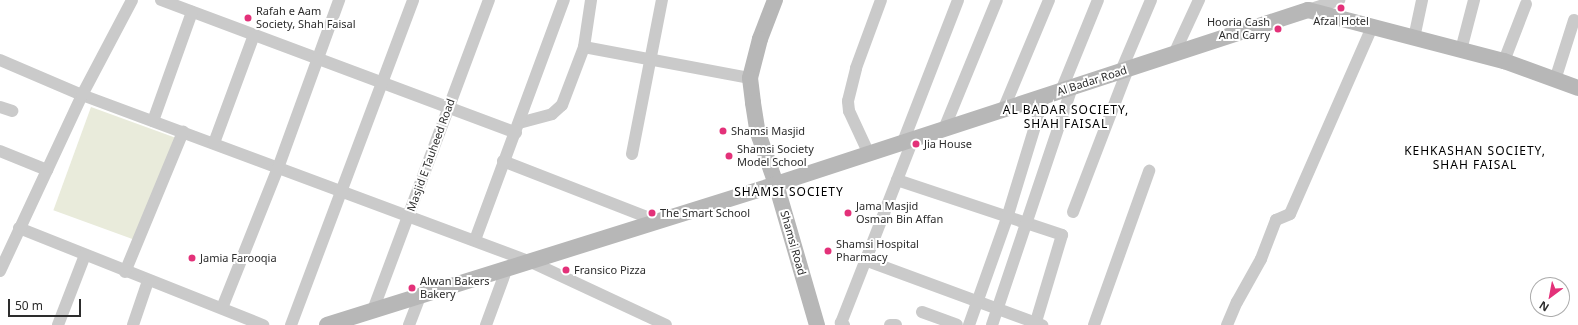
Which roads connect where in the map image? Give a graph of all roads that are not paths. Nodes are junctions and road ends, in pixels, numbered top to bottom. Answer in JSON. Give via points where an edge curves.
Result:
{"nodes":[{"id":1,"x":132,"y":0,"type":"edge"},
{"id":2,"x":161,"y":0,"type":"edge"},
{"id":3,"x":339,"y":0,"type":"edge"},
{"id":4,"x":412,"y":0,"type":"edge"},
{"id":5,"x":489,"y":0,"type":"edge"},
{"id":6,"x":564,"y":0,"type":"edge"},
{"id":7,"x":591,"y":0,"type":"edge"},
{"id":8,"x":662,"y":0,"type":"edge"},
{"id":9,"x":775,"y":0,"type":"edge"},
{"id":10,"x":881,"y":0,"type":"edge"},
{"id":11,"x":958,"y":0,"type":"edge"},
{"id":12,"x":997,"y":0,"type":"edge"},
{"id":13,"x":1049,"y":0,"type":"edge"},
{"id":14,"x":1098,"y":0,"type":"edge"},
{"id":15,"x":1151,"y":0,"type":"edge"},
{"id":16,"x":1199,"y":0,"type":"edge"},
{"id":17,"x":1339,"y":0,"type":"edge"},
{"id":18,"x":1422,"y":0,"type":"edge"},
{"id":19,"x":1474,"y":0,"type":"edge"},
{"id":20,"x":1526,"y":4,"type":"dead end"},
{"id":21,"x":1308,"y":10,"type":"junction"},
{"id":22,"x":192,"y":12,"type":"junction"},
{"id":23,"x":1574,"y":20,"type":"dead end"},
{"id":24,"x":1372,"y":27,"type":"junction"},
{"id":25,"x":254,"y":35,"type":"junction"},
{"id":26,"x":1414,"y":38,"type":"junction"},
{"id":27,"x":584,"y":46,"type":"junction"},
{"id":28,"x":1461,"y":50,"type":"junction"},
{"id":29,"x":1174,"y":54,"type":"junction"},
{"id":30,"x":317,"y":59,"type":"junction"},
{"id":31,"x":0,"y":60,"type":"edge"},
{"id":32,"x":650,"y":61,"type":"junction"},
{"id":33,"x":1504,"y":61,"type":"junction"},
{"id":34,"x":1124,"y":70,"type":"junction"},
{"id":35,"x":750,"y":78,"type":"junction"},
{"id":36,"x":1555,"y":80,"type":"junction"},
{"id":37,"x":382,"y":83,"type":"junction"},
{"id":38,"x":1578,"y":88,"type":"edge"},
{"id":39,"x":1067,"y":89,"type":"junction"},
{"id":40,"x":82,"y":95,"type":"junction"},
{"id":41,"x":1044,"y":97,"type":"junction"},
{"id":42,"x":0,"y":106,"type":"edge"},
{"id":43,"x":449,"y":108,"type":"junction"},
{"id":44,"x":1003,"y":110,"type":"junction"},
{"id":45,"x":12,"y":111,"type":"dead end"},
{"id":46,"x":153,"y":121,"type":"junction"},
{"id":47,"x":517,"y":128,"type":"junction"},
{"id":48,"x":944,"y":129,"type":"junction"},
{"id":49,"x":183,"y":132,"type":"junction"},
{"id":50,"x":908,"y":141,"type":"junction"},
{"id":51,"x":214,"y":143,"type":"junction"},
{"id":52,"x":0,"y":151,"type":"edge"},
{"id":53,"x":632,"y":154,"type":"dead end"},
{"id":54,"x":869,"y":154,"type":"junction"},
{"id":55,"x":503,"y":161,"type":"junction"},
{"id":56,"x":278,"y":168,"type":"junction"},
{"id":57,"x":47,"y":170,"type":"junction"},
{"id":58,"x":1149,"y":171,"type":"dead end"},
{"id":59,"x":897,"y":180,"type":"junction"},
{"id":60,"x":776,"y":184,"type":"junction"},
{"id":61,"x":342,"y":191,"type":"junction"},
{"id":62,"x":1073,"y":212,"type":"dead end"},
{"id":63,"x":409,"y":215,"type":"junction"},
{"id":64,"x":1007,"y":218,"type":"junction"},
{"id":65,"x":657,"y":221,"type":"junction"},
{"id":66,"x":1027,"y":224,"type":"junction"},
{"id":67,"x":19,"y":228,"type":"junction"},
{"id":68,"x":475,"y":240,"type":"junction"},
{"id":69,"x":85,"y":255,"type":"junction"},
{"id":70,"x":865,"y":260,"type":"junction"},
{"id":71,"x":529,"y":262,"type":"junction"},
{"id":72,"x":507,"y":268,"type":"junction"},
{"id":73,"x":0,"y":271,"type":"edge"},
{"id":74,"x":125,"y":272,"type":"junction"},
{"id":75,"x":148,"y":281,"type":"junction"},
{"id":76,"x":420,"y":296,"type":"junction"},
{"id":77,"x":978,"y":301,"type":"junction"},
{"id":78,"x":222,"y":308,"type":"junction"},
{"id":79,"x":998,"y":309,"type":"junction"},
{"id":80,"x":373,"y":310,"type":"junction"},
{"id":81,"x":922,"y":312,"type":"dead end"},
{"id":82,"x":1037,"y":324,"type":"edge"},
{"id":83,"x":58,"y":325,"type":"edge"},
{"id":84,"x":133,"y":325,"type":"edge"},
{"id":85,"x":263,"y":325,"type":"edge"},
{"id":86,"x":291,"y":325,"type":"edge"},
{"id":87,"x":327,"y":325,"type":"edge"},
{"id":88,"x":409,"y":325,"type":"edge"},
{"id":89,"x":486,"y":325,"type":"edge"},
{"id":90,"x":666,"y":325,"type":"edge"},
{"id":91,"x":817,"y":325,"type":"edge"},
{"id":92,"x":844,"y":325,"type":"edge"},
{"id":93,"x":890,"y":325,"type":"edge"},
{"id":94,"x":896,"y":325,"type":"edge"},
{"id":95,"x":957,"y":325,"type":"edge"},
{"id":96,"x":969,"y":325,"type":"edge"},
{"id":97,"x":992,"y":325,"type":"edge"},
{"id":98,"x":1094,"y":325,"type":"edge"},
{"id":99,"x":1227,"y":325,"type":"edge"}],
"edges":[{"from":1,"to":40,"type":"street"},
{"from":2,"to":22,"type":"street"},
{"from":3,"to":30,"type":"street"},
{"from":4,"to":37,"type":"street"},
{"from":5,"to":43,"type":"street","name":"Masjid E Tauheed Road"},
{"from":6,"to":47,"type":"street"},
{"from":7,"to":27,"type":"street"},
{"from":8,"to":32,"type":"street"},
{"from":9,"to":35,"type":"street","name":"Shamsi Road","via":[[760,39]]},
{"from":10,"to":54,"type":"street","via":[[856,68],[848,101],[849,111]]},
{"from":11,"to":50,"type":"street"},
{"from":12,"to":48,"type":"street"},
{"from":13,"to":44,"type":"street"},
{"from":14,"to":39,"type":"street"},
{"from":15,"to":34,"type":"street"},
{"from":16,"to":29,"type":"street"},
{"from":17,"to":21,"type":"street","name":"Al Badar Road"},
{"from":18,"to":26,"type":"street"},
{"from":19,"to":28,"type":"street"},
{"from":20,"to":33,"type":"street"},
{"from":21,"to":24,"type":"street"},
{"from":21,"to":29,"type":"street","name":"Al Badar Road"},
{"from":22,"to":25,"type":"street"},
{"from":22,"to":46,"type":"street"},
{"from":23,"to":36,"type":"street"},
{"from":24,"to":26,"type":"street"},
{"from":24,"to":99,"type":"street","via":[[1290,214],[1276,220],[1261,259],[1236,302]]},
{"from":25,"to":30,"type":"street"},
{"from":25,"to":51,"type":"street"},
{"from":26,"to":28,"type":"street"},
{"from":27,"to":32,"type":"street"},
{"from":27,"to":47,"type":"street","via":[[557,111]]},
{"from":28,"to":33,"type":"street"},
{"from":29,"to":34,"type":"street","name":"Al Badar Road"},
{"from":30,"to":37,"type":"street"},
{"from":30,"to":56,"type":"street"},
{"from":31,"to":40,"type":"street"},
{"from":32,"to":35,"type":"street"},
{"from":32,"to":53,"type":"street"},
{"from":33,"to":36,"type":"street"},
{"from":34,"to":39,"type":"street","name":"Al Badar Road"},
{"from":34,"to":62,"type":"street"},
{"from":35,"to":60,"type":"street","name":"Shamsi Road","via":[[758,133]]},
{"from":36,"to":38,"type":"street"},
{"from":37,"to":43,"type":"street"},
{"from":37,"to":61,"type":"street"},
{"from":39,"to":41,"type":"street","name":"Al Badar Road"},
{"from":39,"to":66,"type":"street"},
{"from":40,"to":46,"type":"street"},
{"from":40,"to":57,"type":"street"},
{"from":41,"to":44,"type":"street","name":"Al Badar Road"},
{"from":41,"to":64,"type":"street"},
{"from":42,"to":45,"type":"street"},
{"from":43,"to":47,"type":"street"},
{"from":43,"to":63,"type":"street","name":"Masjid E Tauheed Road"},
{"from":44,"to":48,"type":"street","name":"Al Badar Road"},
{"from":46,"to":49,"type":"street"},
{"from":47,"to":55,"type":"street"},
{"from":48,"to":50,"type":"street","name":"Al Badar Road"},
{"from":49,"to":51,"type":"street"},
{"from":49,"to":74,"type":"street"},
{"from":50,"to":54,"type":"street","name":"Al Badar Road"},
{"from":50,"to":59,"type":"street"},
{"from":51,"to":56,"type":"street"},
{"from":52,"to":57,"type":"street"},
{"from":54,"to":60,"type":"street","name":"Al Badar Road"},
{"from":55,"to":65,"type":"street"},
{"from":55,"to":68,"type":"street"},
{"from":56,"to":61,"type":"street"},
{"from":56,"to":78,"type":"street"},
{"from":57,"to":67,"type":"street"},
{"from":58,"to":98,"type":"street"},
{"from":59,"to":64,"type":"street"},
{"from":59,"to":70,"type":"street"},
{"from":60,"to":65,"type":"street","name":"Al Badar Road"},
{"from":60,"to":91,"type":"street","name":"Shamsi Road"},
{"from":61,"to":63,"type":"street"},
{"from":61,"to":86,"type":"street"},
{"from":63,"to":68,"type":"street"},
{"from":63,"to":80,"type":"street","name":"Masjid E Tauheed Road"},
{"from":64,"to":66,"type":"street"},
{"from":64,"to":77,"type":"street"},
{"from":65,"to":71,"type":"street","name":"Al Badar Road"},
{"from":66,"to":79,"type":"street"},
{"from":66,"to":82,"type":"street","via":[[1062,237]]},
{"from":67,"to":69,"type":"street"},
{"from":67,"to":73,"type":"street"},
{"from":68,"to":71,"type":"street"},
{"from":69,"to":74,"type":"street"},
{"from":69,"to":83,"type":"street"},
{"from":70,"to":77,"type":"street"},
{"from":70,"to":92,"type":"street","via":[[841,323]]},
{"from":71,"to":72,"type":"street","name":"Al Badar Road"},
{"from":71,"to":90,"type":"street"},
{"from":72,"to":76,"type":"street","name":"Al Badar Road"},
{"from":72,"to":89,"type":"street"},
{"from":74,"to":75,"type":"street"},
{"from":75,"to":78,"type":"street"},
{"from":75,"to":84,"type":"street"},
{"from":76,"to":80,"type":"street","name":"Al Badar Road"},
{"from":76,"to":88,"type":"street"},
{"from":77,"to":79,"type":"street"},
{"from":77,"to":96,"type":"street"},
{"from":78,"to":85,"type":"street"},
{"from":79,"to":82,"type":"street"},
{"from":79,"to":97,"type":"street"},
{"from":80,"to":87,"type":"street","name":"Al Badar Road"},
{"from":81,"to":95,"type":"street"},
{"from":93,"to":94,"type":"street"}]}
